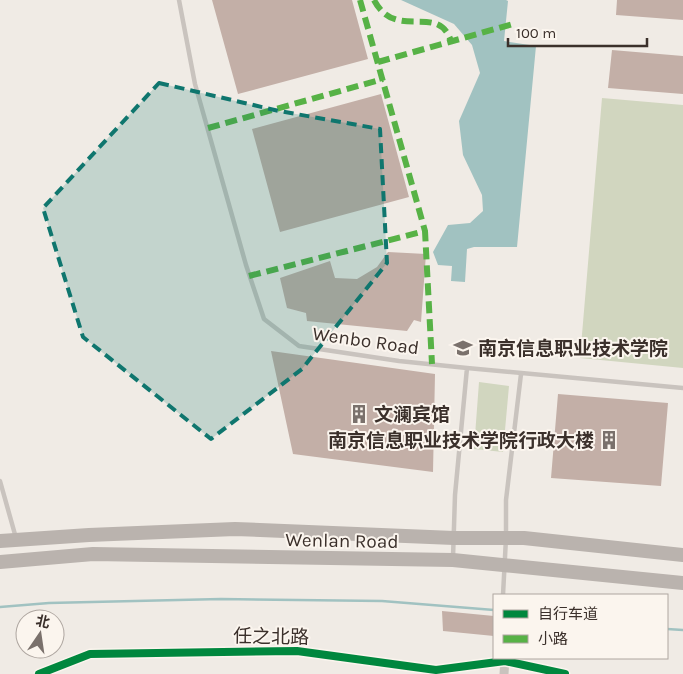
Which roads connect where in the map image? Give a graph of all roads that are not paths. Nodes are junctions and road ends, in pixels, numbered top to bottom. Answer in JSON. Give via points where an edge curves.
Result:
{"nodes":[{"id":1,"x":179,"y":0,"type":"edge"},
{"id":2,"x":467,"y":368,"type":"junction"},
{"id":3,"x":521,"y":374,"type":"junction"},
{"id":4,"x":683,"y":388,"type":"edge"},
{"id":5,"x":0,"y":481,"type":"edge"},
{"id":6,"x":454,"y":538,"type":"junction"},
{"id":7,"x":506,"y":538,"type":"junction"},
{"id":8,"x":16,"y":540,"type":"junction"},
{"id":9,"x":0,"y":541,"type":"edge"},
{"id":10,"x":683,"y":555,"type":"edge"},
{"id":11,"x":453,"y":560,"type":"junction"},
{"id":12,"x":0,"y":562,"type":"edge"},
{"id":13,"x":505,"y":566,"type":"junction"},
{"id":14,"x":683,"y":583,"type":"edge"},
{"id":15,"x":503,"y":594,"type":"edge"},
{"id":16,"x":505,"y":659,"type":"edge"},
{"id":17,"x":436,"y":672,"type":"edge"},
{"id":18,"x":39,"y":674,"type":"edge"},
{"id":19,"x":504,"y":674,"type":"edge"},
{"id":20,"x":565,"y":674,"type":"edge"}],
"edges":[{"from":1,"to":2,"type":"lane","name":"Wenbo Road","via":[[195,84],[264,319],[299,346]]},
{"from":2,"to":3,"type":"lane","name":"Wenbo Road"},
{"from":2,"to":6,"type":"lane"},
{"from":3,"to":4,"type":"lane","name":"Wenbo Road"},
{"from":3,"to":7,"type":"lane","via":[[506,500]]},
{"from":5,"to":8,"type":"lane"},
{"from":6,"to":7,"type":"main road","name":"Wenlan Road"},
{"from":6,"to":8,"type":"main road","name":"Wenlan Road","via":[[235,529]]},
{"from":6,"to":11,"type":"lane"},
{"from":7,"to":10,"type":"main road","name":"Wenlan Road"},
{"from":7,"to":13,"type":"lane"},
{"from":8,"to":9,"type":"main road","name":"Wenlan Road"},
{"from":11,"to":12,"type":"main road","name":"Wenlan Road","via":[[93,554]]},
{"from":11,"to":13,"type":"main road","name":"Wenlan Road"},
{"from":13,"to":14,"type":"main road","name":"Wenlan Road"},
{"from":13,"to":15,"type":"lane"},
{"from":16,"to":17,"type":"street","name":"任之北路"},
{"from":16,"to":19,"type":"street"},
{"from":16,"to":20,"type":"street"},
{"from":17,"to":18,"type":"street","name":"任之北路","via":[[297,651],[90,654]]}]}
